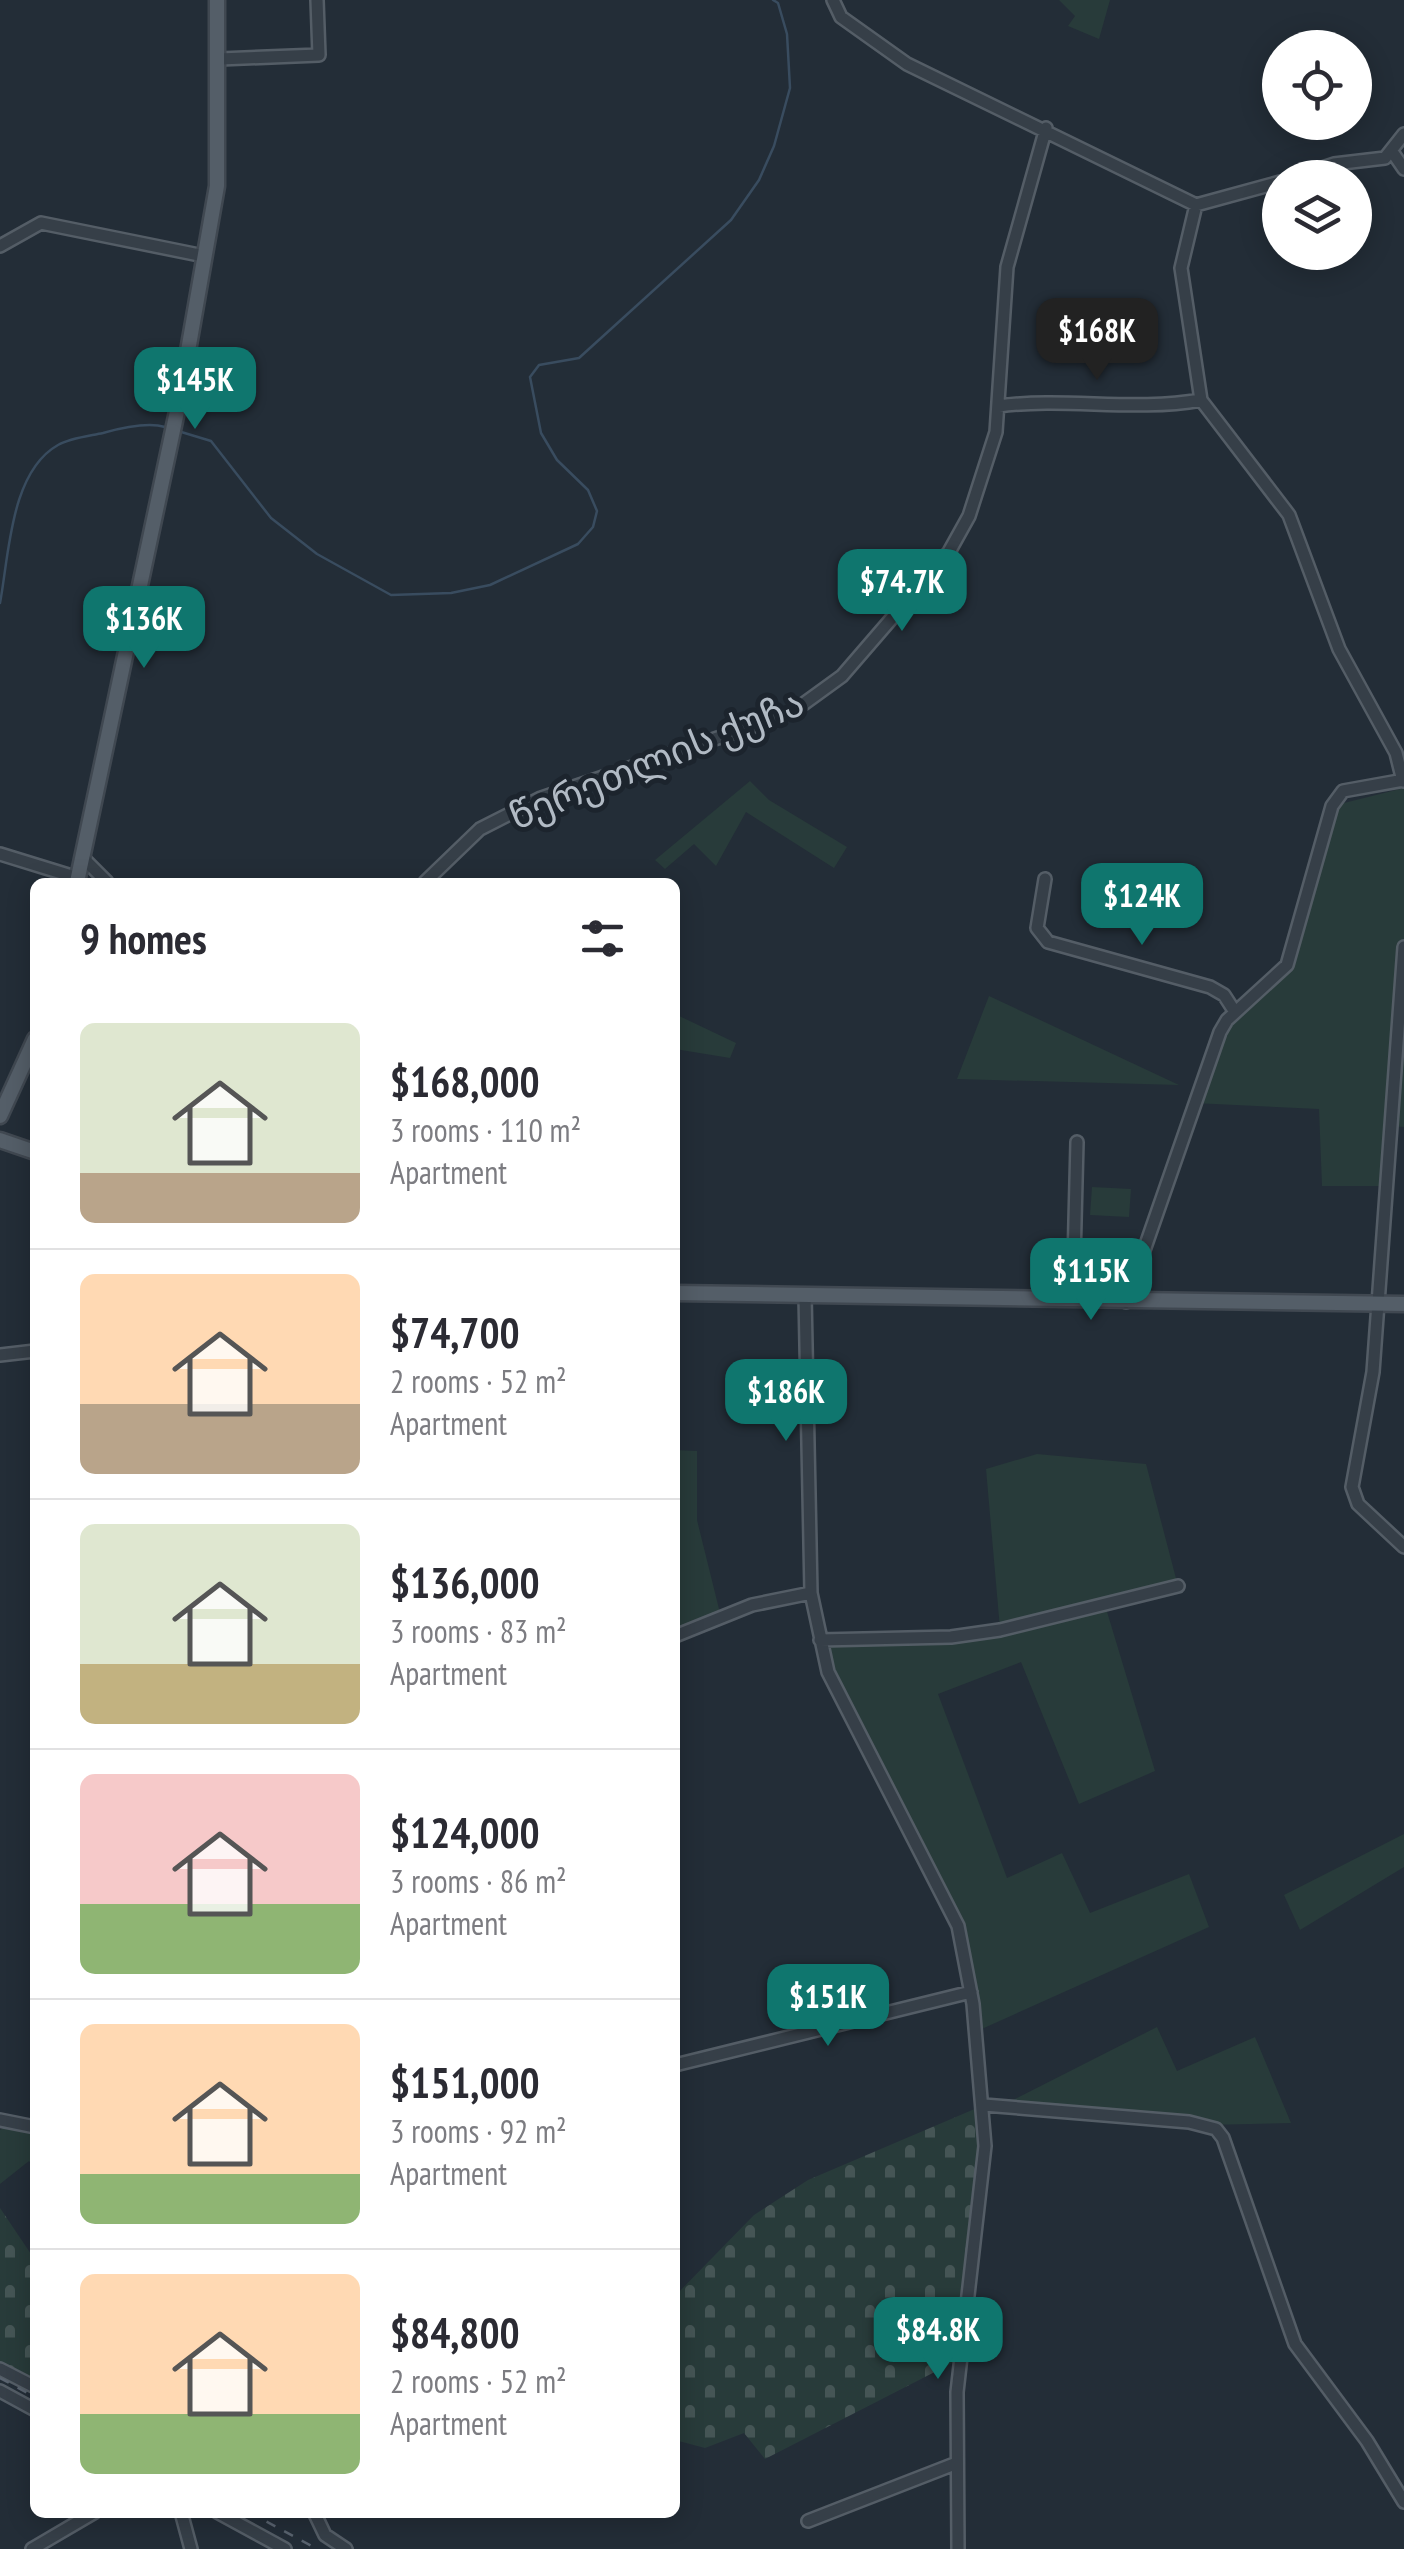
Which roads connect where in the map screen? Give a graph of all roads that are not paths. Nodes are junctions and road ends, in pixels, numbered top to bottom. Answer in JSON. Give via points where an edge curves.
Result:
{"nodes":[{"id":1,"x":217,"y":0,"type":"edge"},
{"id":2,"x":317,"y":0,"type":"edge"},
{"id":3,"x":833,"y":0,"type":"edge"},
{"id":4,"x":220,"y":59,"type":"junction"},
{"id":5,"x":1046,"y":128,"type":"junction"},
{"id":6,"x":1404,"y":134,"type":"edge"},
{"id":7,"x":1393,"y":153,"type":"junction"},
{"id":8,"x":1365,"y":160,"type":"edge"},
{"id":9,"x":1404,"y":170,"type":"edge"},
{"id":10,"x":1262,"y":187,"type":"edge"},
{"id":11,"x":1196,"y":205,"type":"junction"},
{"id":12,"x":0,"y":246,"type":"edge"},
{"id":13,"x":204,"y":256,"type":"junction"},
{"id":14,"x":1201,"y":400,"type":"junction"},
{"id":15,"x":998,"y":406,"type":"junction"},
{"id":16,"x":1403,"y":780,"type":"edge"},
{"id":17,"x":0,"y":854,"type":"edge"},
{"id":18,"x":83,"y":858,"type":"junction"},
{"id":19,"x":72,"y":878,"type":"edge"},
{"id":20,"x":78,"y":878,"type":"edge"},
{"id":21,"x":103,"y":878,"type":"edge"},
{"id":22,"x":429,"y":878,"type":"edge"},
{"id":23,"x":1044,"y":878,"type":"dead end"},
{"id":24,"x":1404,"y":947,"type":"edge"},
{"id":25,"x":1235,"y":1012,"type":"junction"},
{"id":26,"x":30,"y":1050,"type":"edge"},
{"id":27,"x":0,"y":1116,"type":"edge"},
{"id":28,"x":0,"y":1140,"type":"edge"},
{"id":29,"x":1077,"y":1142,"type":"dead end"},
{"id":30,"x":30,"y":1150,"type":"edge"},
{"id":31,"x":680,"y":1293,"type":"edge"},
{"id":32,"x":805,"y":1296,"type":"junction"},
{"id":33,"x":1073,"y":1300,"type":"junction"},
{"id":34,"x":1126,"y":1302,"type":"junction"},
{"id":35,"x":1377,"y":1303,"type":"junction"},
{"id":36,"x":1404,"y":1304,"type":"edge"},
{"id":37,"x":30,"y":1352,"type":"edge"},
{"id":38,"x":0,"y":1355,"type":"edge"},
{"id":39,"x":1404,"y":1547,"type":"edge"},
{"id":40,"x":1178,"y":1586,"type":"dead end"},
{"id":41,"x":811,"y":1593,"type":"junction"},
{"id":42,"x":680,"y":1634,"type":"edge"},
{"id":43,"x":820,"y":1640,"type":"junction"},
{"id":44,"x":971,"y":1992,"type":"junction"},
{"id":45,"x":680,"y":2064,"type":"edge"},
{"id":46,"x":984,"y":2105,"type":"junction"},
{"id":47,"x":0,"y":2120,"type":"edge"},
{"id":48,"x":30,"y":2126,"type":"edge"},
{"id":49,"x":0,"y":2369,"type":"edge"},
{"id":50,"x":30,"y":2385,"type":"edge"},
{"id":51,"x":0,"y":2391,"type":"edge"},
{"id":52,"x":30,"y":2407,"type":"edge"},
{"id":53,"x":958,"y":2463,"type":"junction"},
{"id":54,"x":1404,"y":2502,"type":"edge"},
{"id":55,"x":84,"y":2518,"type":"edge"},
{"id":56,"x":183,"y":2518,"type":"edge"},
{"id":57,"x":227,"y":2518,"type":"edge"},
{"id":58,"x":317,"y":2518,"type":"edge"},
{"id":59,"x":808,"y":2522,"type":"dead end"},
{"id":60,"x":32,"y":2549,"type":"edge"},
{"id":61,"x":192,"y":2549,"type":"edge"},
{"id":62,"x":285,"y":2549,"type":"edge"},
{"id":63,"x":346,"y":2549,"type":"edge"},
{"id":64,"x":958,"y":2549,"type":"edge"}],
"edges":[{"from":1,"to":4,"type":"main road"},
{"from":2,"to":4,"type":"street","via":[[319,56]]},
{"from":3,"to":5,"type":"street","via":[[841,17],[907,64]]},
{"from":4,"to":13,"type":"main road","via":[[218,186]]},
{"from":5,"to":11,"type":"street"},
{"from":5,"to":15,"type":"street","name":"წერეთლის ქუჩა","via":[[1007,267]]},
{"from":6,"to":7,"type":"street"},
{"from":7,"to":8,"type":"street"},
{"from":7,"to":9,"type":"street"},
{"from":10,"to":11,"type":"street"},
{"from":11,"to":14,"type":"street","via":[[1180,268]]},
{"from":12,"to":13,"type":"street","via":[[41,223]]},
{"from":13,"to":18,"type":"main road"},
{"from":14,"to":15,"type":"street","via":[[1160,407],[1048,400]]},
{"from":14,"to":16,"type":"street","via":[[1290,514],[1339,649],[1396,753]]},
{"from":15,"to":22,"type":"street","name":"წერეთლის ქუჩა","via":[[987,466],[949,552],[842,676],[791,712],[541,798],[480,829]]},
{"from":16,"to":25,"type":"street","via":[[1342,791],[1286,965]]},
{"from":17,"to":19,"type":"street"},
{"from":18,"to":20,"type":"main road"},
{"from":18,"to":21,"type":"street"},
{"from":23,"to":25,"type":"street","via":[[1037,928],[1048,942],[1210,987]]},
{"from":24,"to":35,"type":"street"},
{"from":25,"to":34,"type":"street","via":[[1220,1032]]},
{"from":26,"to":27,"type":"main road"},
{"from":28,"to":30,"type":"main road"},
{"from":29,"to":33,"type":"street"},
{"from":31,"to":32,"type":"main road"},
{"from":32,"to":33,"type":"main road"},
{"from":32,"to":41,"type":"street"},
{"from":33,"to":34,"type":"main road"},
{"from":34,"to":35,"type":"main road"},
{"from":35,"to":36,"type":"main road"},
{"from":35,"to":39,"type":"street","via":[[1374,1372],[1352,1487],[1358,1504]]},
{"from":37,"to":38,"type":"street"},
{"from":40,"to":43,"type":"street","via":[[1000,1630]]},
{"from":41,"to":42,"type":"street","via":[[752,1605]]},
{"from":41,"to":43,"type":"street"},
{"from":43,"to":44,"type":"street","via":[[828,1672],[958,1926]]},
{"from":44,"to":45,"type":"street"},
{"from":44,"to":46,"type":"street"},
{"from":46,"to":53,"type":"street","via":[[957,2392]]},
{"from":46,"to":54,"type":"street","via":[[1216,2129],[1295,2344]]},
{"from":47,"to":48,"type":"street"},
{"from":49,"to":50,"type":"street"},
{"from":51,"to":52,"type":"street"},
{"from":53,"to":59,"type":"street"},
{"from":53,"to":64,"type":"street"},
{"from":55,"to":60,"type":"street"},
{"from":56,"to":61,"type":"street"},
{"from":57,"to":62,"type":"street"},
{"from":58,"to":63,"type":"street","via":[[325,2535]]}]}
